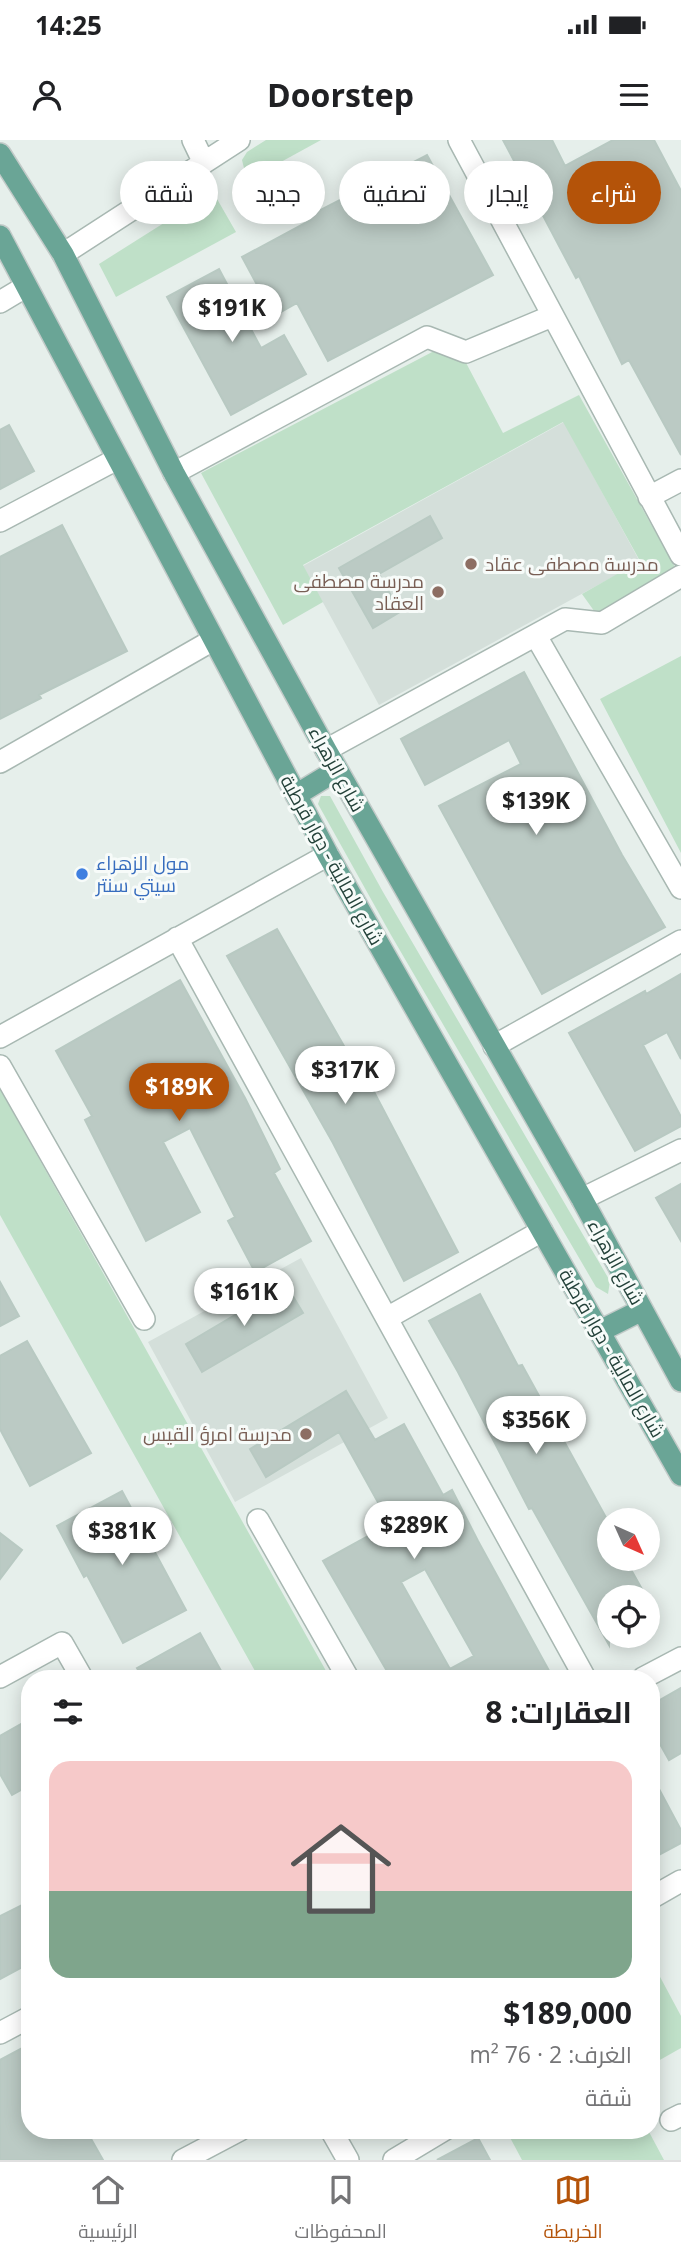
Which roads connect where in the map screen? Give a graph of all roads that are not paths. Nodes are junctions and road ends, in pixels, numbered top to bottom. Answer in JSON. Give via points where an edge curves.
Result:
{"nodes":[{"id":1,"x":193,"y":140,"type":"edge"},
{"id":2,"x":239,"y":140,"type":"edge"},
{"id":3,"x":459,"y":140,"type":"edge"},
{"id":4,"x":0,"y":154,"type":"edge"},
{"id":5,"x":203,"y":161,"type":"edge"},
{"id":6,"x":207,"y":161,"type":"edge"},
{"id":7,"x":120,"y":217,"type":"edge"},
{"id":8,"x":0,"y":236,"type":"edge"},
{"id":9,"x":63,"y":254,"type":"junction"},
{"id":10,"x":25,"y":286,"type":"junction"},
{"id":11,"x":0,"y":302,"type":"edge"},
{"id":12,"x":552,"y":316,"type":"junction"},
{"id":13,"x":117,"y":459,"type":"junction"},
{"id":14,"x":174,"y":473,"type":"junction"},
{"id":15,"x":681,"y":480,"type":"edge"},
{"id":16,"x":649,"y":498,"type":"junction"},
{"id":17,"x":0,"y":521,"type":"edge"},
{"id":18,"x":681,"y":555,"type":"edge"},
{"id":19,"x":681,"y":576,"type":"edge"},
{"id":20,"x":536,"y":636,"type":"junction"},
{"id":21,"x":213,"y":640,"type":"junction"},
{"id":22,"x":326,"y":750,"type":"junction"},
{"id":23,"x":0,"y":762,"type":"edge"},
{"id":24,"x":337,"y":771,"type":"junction"},
{"id":25,"x":296,"y":795,"type":"junction"},
{"id":26,"x":328,"y":855,"type":"junction"},
{"id":27,"x":681,"y":888,"type":"edge"},
{"id":28,"x":177,"y":938,"type":"junction"},
{"id":29,"x":681,"y":941,"type":"edge"},
{"id":30,"x":0,"y":1037,"type":"edge"},
{"id":31,"x":494,"y":1046,"type":"junction"},
{"id":32,"x":0,"y":1066,"type":"edge"},
{"id":33,"x":681,"y":1150,"type":"edge"},
{"id":34,"x":582,"y":1199,"type":"junction"},
{"id":35,"x":542,"y":1231,"type":"junction"},
{"id":36,"x":642,"y":1310,"type":"junction"},
{"id":37,"x":387,"y":1318,"type":"junction"},
{"id":38,"x":144,"y":1319,"type":"dead end"},
{"id":39,"x":600,"y":1331,"type":"junction"},
{"id":40,"x":681,"y":1381,"type":"edge"},
{"id":41,"x":681,"y":1475,"type":"edge"},
{"id":42,"x":258,"y":1520,"type":"dead end"},
{"id":43,"x":681,"y":1658,"type":"edge"},
{"id":44,"x":77,"y":1670,"type":"edge"},
{"id":45,"x":343,"y":1670,"type":"edge"},
{"id":46,"x":581,"y":1670,"type":"edge"},
{"id":47,"x":658,"y":1670,"type":"edge"},
{"id":48,"x":0,"y":1677,"type":"edge"},
{"id":49,"x":681,"y":1881,"type":"edge"},
{"id":50,"x":660,"y":1893,"type":"edge"},
{"id":51,"x":21,"y":2022,"type":"edge"},
{"id":52,"x":0,"y":2033,"type":"edge"},
{"id":53,"x":223,"y":2139,"type":"edge"},
{"id":54,"x":336,"y":2139,"type":"edge"},
{"id":55,"x":429,"y":2139,"type":"edge"},
{"id":56,"x":183,"y":2160,"type":"edge"},
{"id":57,"x":348,"y":2160,"type":"edge"},
{"id":58,"x":394,"y":2160,"type":"edge"}],
"edges":[{"from":1,"to":5,"type":"street"},
{"from":2,"to":6,"type":"street"},
{"from":3,"to":12,"type":"street"},
{"from":4,"to":9,"type":"main road","name":"شارع الزهراء"},
{"from":7,"to":9,"type":"street"},
{"from":8,"to":10,"type":"main road","name":"شارع المالية - دوار قرطبة"},
{"from":9,"to":14,"type":"main road","name":"شارع الزهراء"},
{"from":10,"to":11,"type":"street"},
{"from":10,"to":13,"type":"main road","name":"شارع المالية - دوار قرطبة"},
{"from":12,"to":14,"type":"street","via":[[467,352],[427,337]]},
{"from":12,"to":16,"type":"street"},
{"from":13,"to":17,"type":"street"},
{"from":13,"to":21,"type":"main road","name":"شارع المالية - دوار قرطبة"},
{"from":14,"to":22,"type":"main road","name":"شارع الزهراء"},
{"from":15,"to":16,"type":"street"},
{"from":16,"to":18,"type":"street"},
{"from":19,"to":20,"type":"street","via":[[603,623],[565,619]]},
{"from":20,"to":22,"type":"street"},
{"from":20,"to":27,"type":"street"},
{"from":21,"to":23,"type":"street"},
{"from":21,"to":25,"type":"main road","name":"شارع المالية - دوار قرطبة"},
{"from":22,"to":24,"type":"main road","name":"شارع الزهراء"},
{"from":24,"to":25,"type":"main road"},
{"from":24,"to":31,"type":"main road","name":"شارع الزهراء"},
{"from":25,"to":26,"type":"main road","name":"شارع المالية - دوار قرطبة"},
{"from":26,"to":28,"type":"street"},
{"from":26,"to":35,"type":"main road","name":"شارع المالية - دوار قرطبة"},
{"from":28,"to":30,"type":"street"},
{"from":28,"to":37,"type":"street"},
{"from":29,"to":31,"type":"street"},
{"from":31,"to":34,"type":"main road","name":"شارع الزهراء"},
{"from":32,"to":38,"type":"street"},
{"from":33,"to":34,"type":"street"},
{"from":34,"to":36,"type":"main road","name":"شارع الزهراء"},
{"from":35,"to":37,"type":"street"},
{"from":35,"to":39,"type":"main road","name":"شارع المالية - دوار قرطبة"},
{"from":36,"to":39,"type":"main road"},
{"from":36,"to":40,"type":"main road","name":"شارع الزهراء"},
{"from":37,"to":46,"type":"street"},
{"from":39,"to":41,"type":"main road","name":"شارع المالية - دوار قرطبة"},
{"from":42,"to":45,"type":"street"},
{"from":43,"to":47,"type":"street"},
{"from":44,"to":48,"type":"street","via":[[62,1643]]},
{"from":49,"to":50,"type":"street"},
{"from":51,"to":52,"type":"street"},
{"from":53,"to":56,"type":"street"},
{"from":54,"to":57,"type":"street"},
{"from":55,"to":58,"type":"street"}]}
